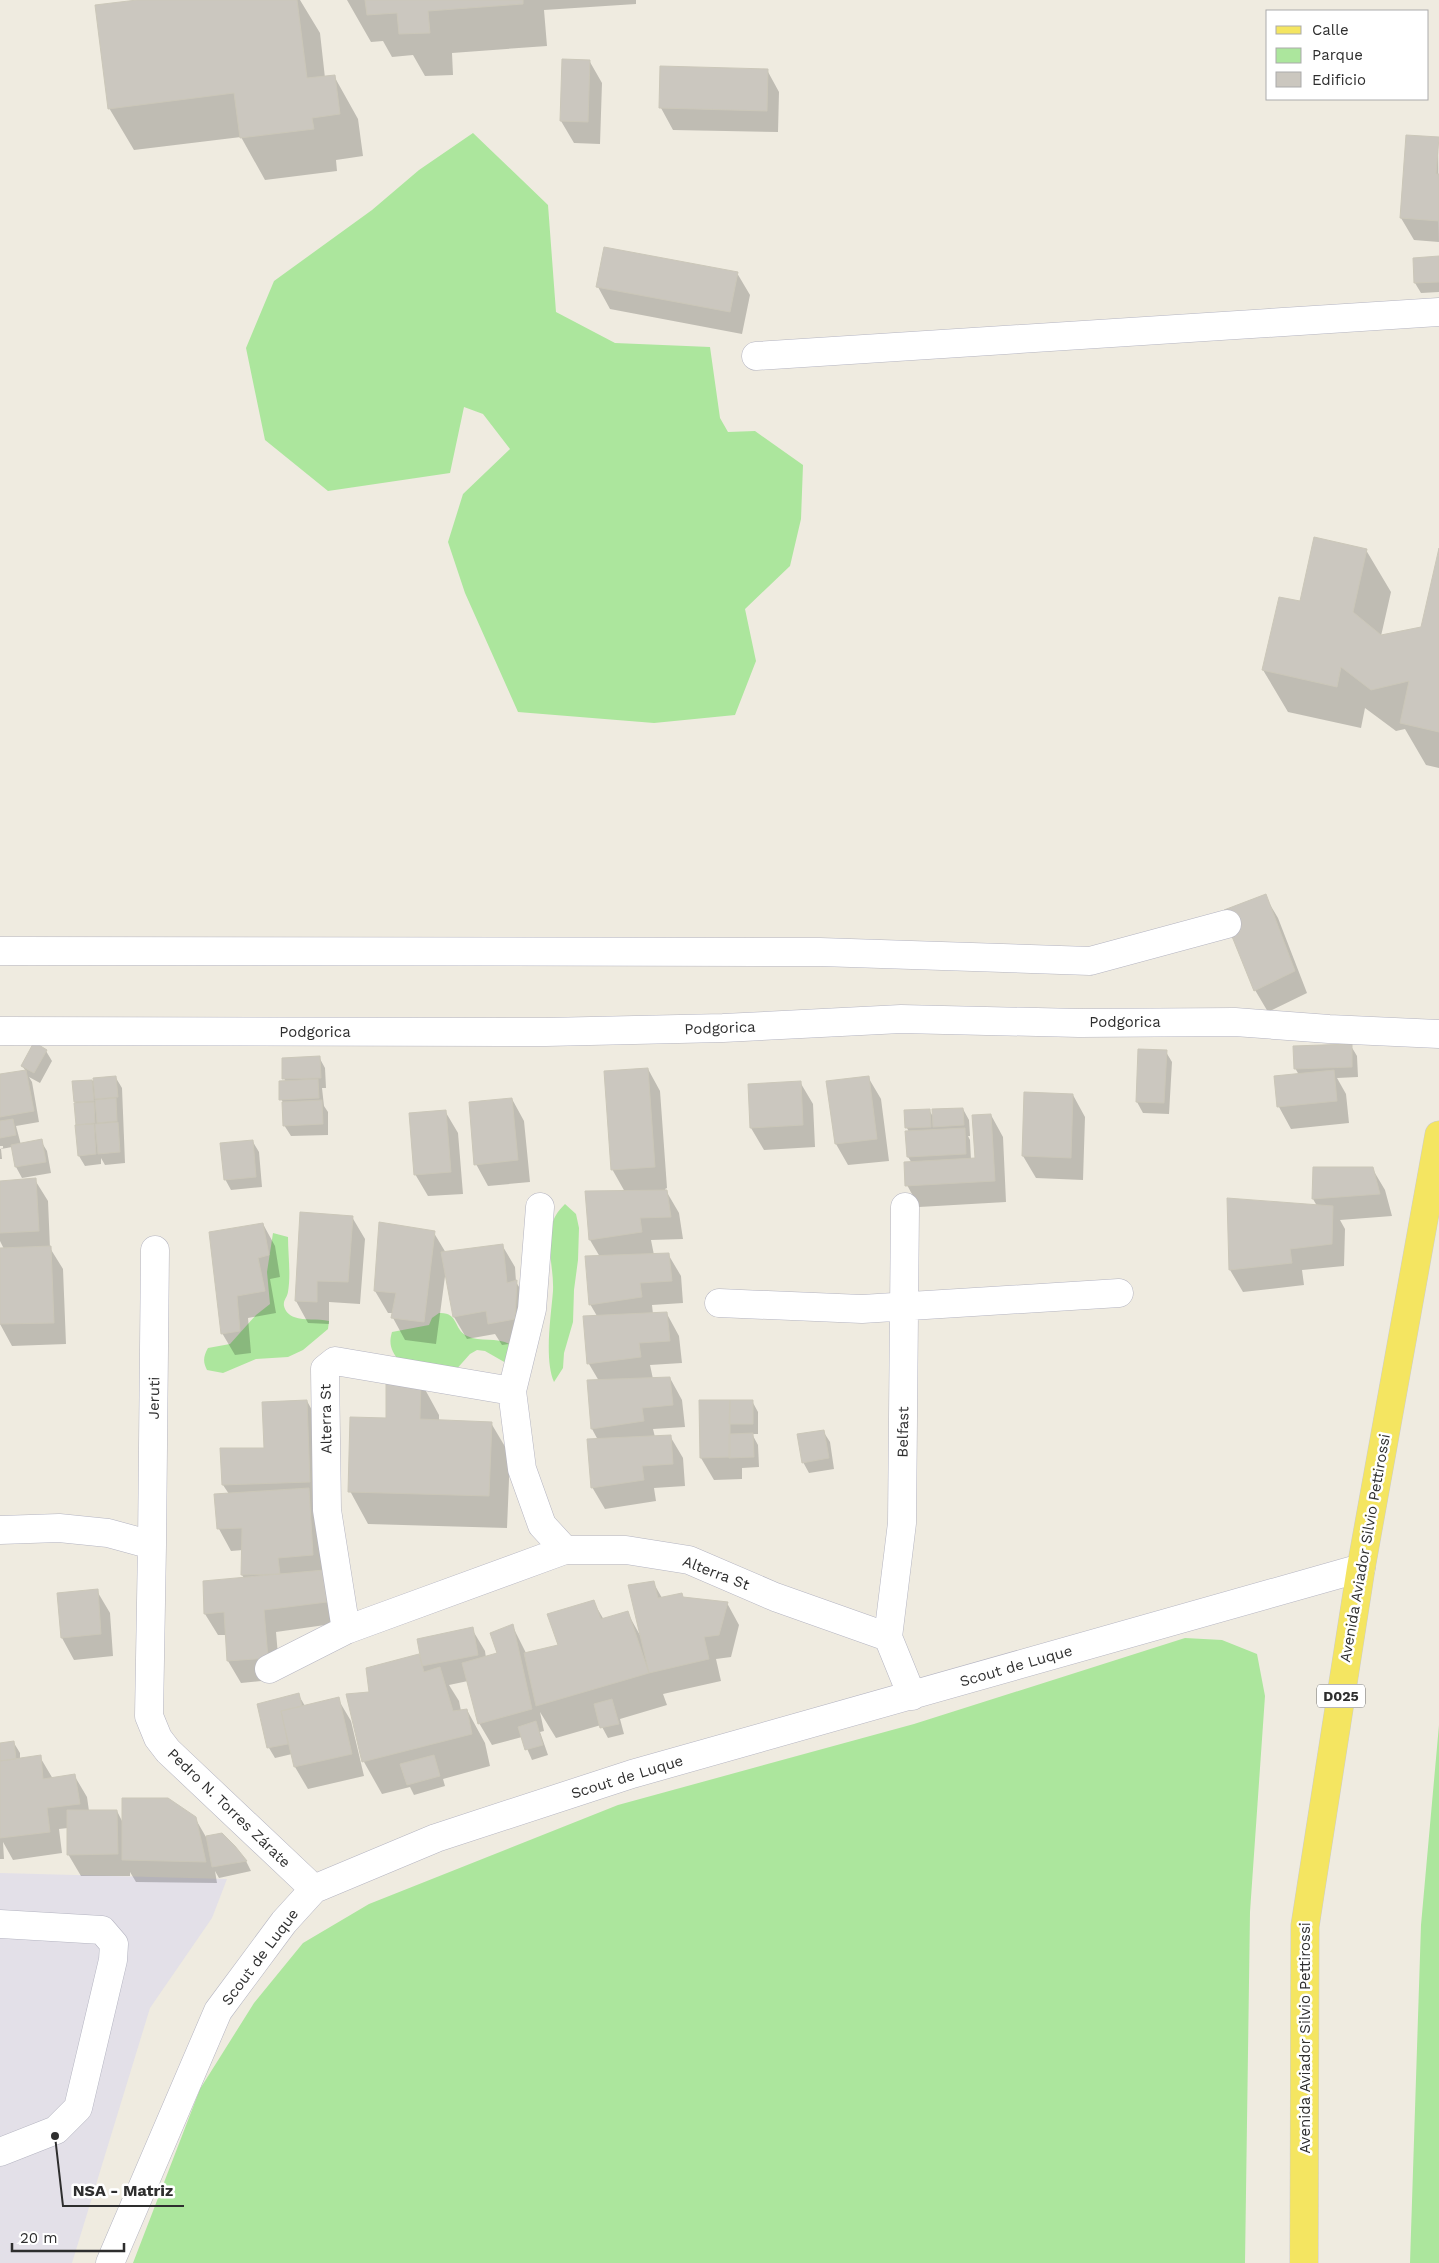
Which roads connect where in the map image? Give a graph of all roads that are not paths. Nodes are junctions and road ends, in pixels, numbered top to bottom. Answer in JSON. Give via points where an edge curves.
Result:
{"nodes":[{"id":1,"x":1439,"y":312,"type":"edge"},
{"id":2,"x":756,"y":356,"type":"dead end"},
{"id":3,"x":1227,"y":924,"type":"dead end"},
{"id":4,"x":0,"y":951,"type":"edge"},
{"id":5,"x":0,"y":1031,"type":"edge"},
{"id":6,"x":1439,"y":1034,"type":"edge"},
{"id":7,"x":1439,"y":1134,"type":"edge"},
{"id":8,"x":540,"y":1207,"type":"dead end"},
{"id":9,"x":905,"y":1207,"type":"dead end"},
{"id":10,"x":155,"y":1250,"type":"dead end"},
{"id":11,"x":1119,"y":1293,"type":"dead end"},
{"id":12,"x":719,"y":1303,"type":"dead end"},
{"id":13,"x":904,"y":1306,"type":"junction"},
{"id":14,"x":512,"y":1391,"type":"junction"},
{"id":15,"x":0,"y":1530,"type":"edge"},
{"id":16,"x":152,"y":1545,"type":"junction"},
{"id":17,"x":566,"y":1550,"type":"junction"},
{"id":18,"x":1360,"y":1568,"type":"junction"},
{"id":19,"x":346,"y":1630,"type":"junction"},
{"id":20,"x":891,"y":1645,"type":"junction"},
{"id":21,"x":269,"y":1669,"type":"dead end"},
{"id":22,"x":912,"y":1696,"type":"junction"},
{"id":23,"x":314,"y":1889,"type":"junction"},
{"id":24,"x":0,"y":1924,"type":"edge"},
{"id":25,"x":0,"y":2152,"type":"edge"},
{"id":26,"x":110,"y":2263,"type":"edge"},
{"id":27,"x":1304,"y":2263,"type":"edge"}],
"edges":[{"from":1,"to":2,"type":"street"},
{"from":3,"to":4,"type":"street","via":[[1090,961],[820,952]]},
{"from":5,"to":6,"type":"street","name":"Podgorica","via":[[546,1032],[901,1019],[1235,1022]]},
{"from":7,"to":18,"type":"main road","name":"Avenida Aviador Silvio Pettirossi","number":"D025"},
{"from":8,"to":14,"type":"street","via":[[532,1309]]},
{"from":9,"to":13,"type":"street","name":"Belfast"},
{"from":10,"to":16,"type":"street","name":"Jeruti"},
{"from":11,"to":13,"type":"street"},
{"from":12,"to":13,"type":"street","via":[[862,1309]]},
{"from":13,"to":20,"type":"street","name":"Belfast","via":[[902,1523]]},
{"from":14,"to":17,"type":"street","via":[[522,1469],[542,1525]]},
{"from":14,"to":19,"type":"street","name":"Alterra St","via":[[336,1361],[325,1369],[327,1510]]},
{"from":15,"to":16,"type":"street","via":[[59,1528],[108,1533]]},
{"from":16,"to":23,"type":"street","name":"Pedro N. Torres Zárate","via":[[149,1716],[158,1738]]},
{"from":17,"to":19,"type":"street","name":"Alterra St"},
{"from":17,"to":20,"type":"street","name":"Alterra St","via":[[626,1550],[689,1560]]},
{"from":18,"to":22,"type":"street","name":"Scout de Luque"},
{"from":18,"to":27,"type":"main road","name":"Avenida Aviador Silvio Pettirossi","number":"D025","via":[[1304,1926]]},
{"from":19,"to":21,"type":"street","name":"Alterra St"},
{"from":20,"to":22,"type":"street"},
{"from":22,"to":23,"type":"street","name":"Scout de Luque","via":[[632,1774],[436,1838]]},
{"from":23,"to":26,"type":"street","name":"Scout de Luque","via":[[284,1922],[218,2011]]},
{"from":24,"to":25,"type":"street","via":[[102,1930],[114,1944],[78,2108],[56,2130]]}]}
